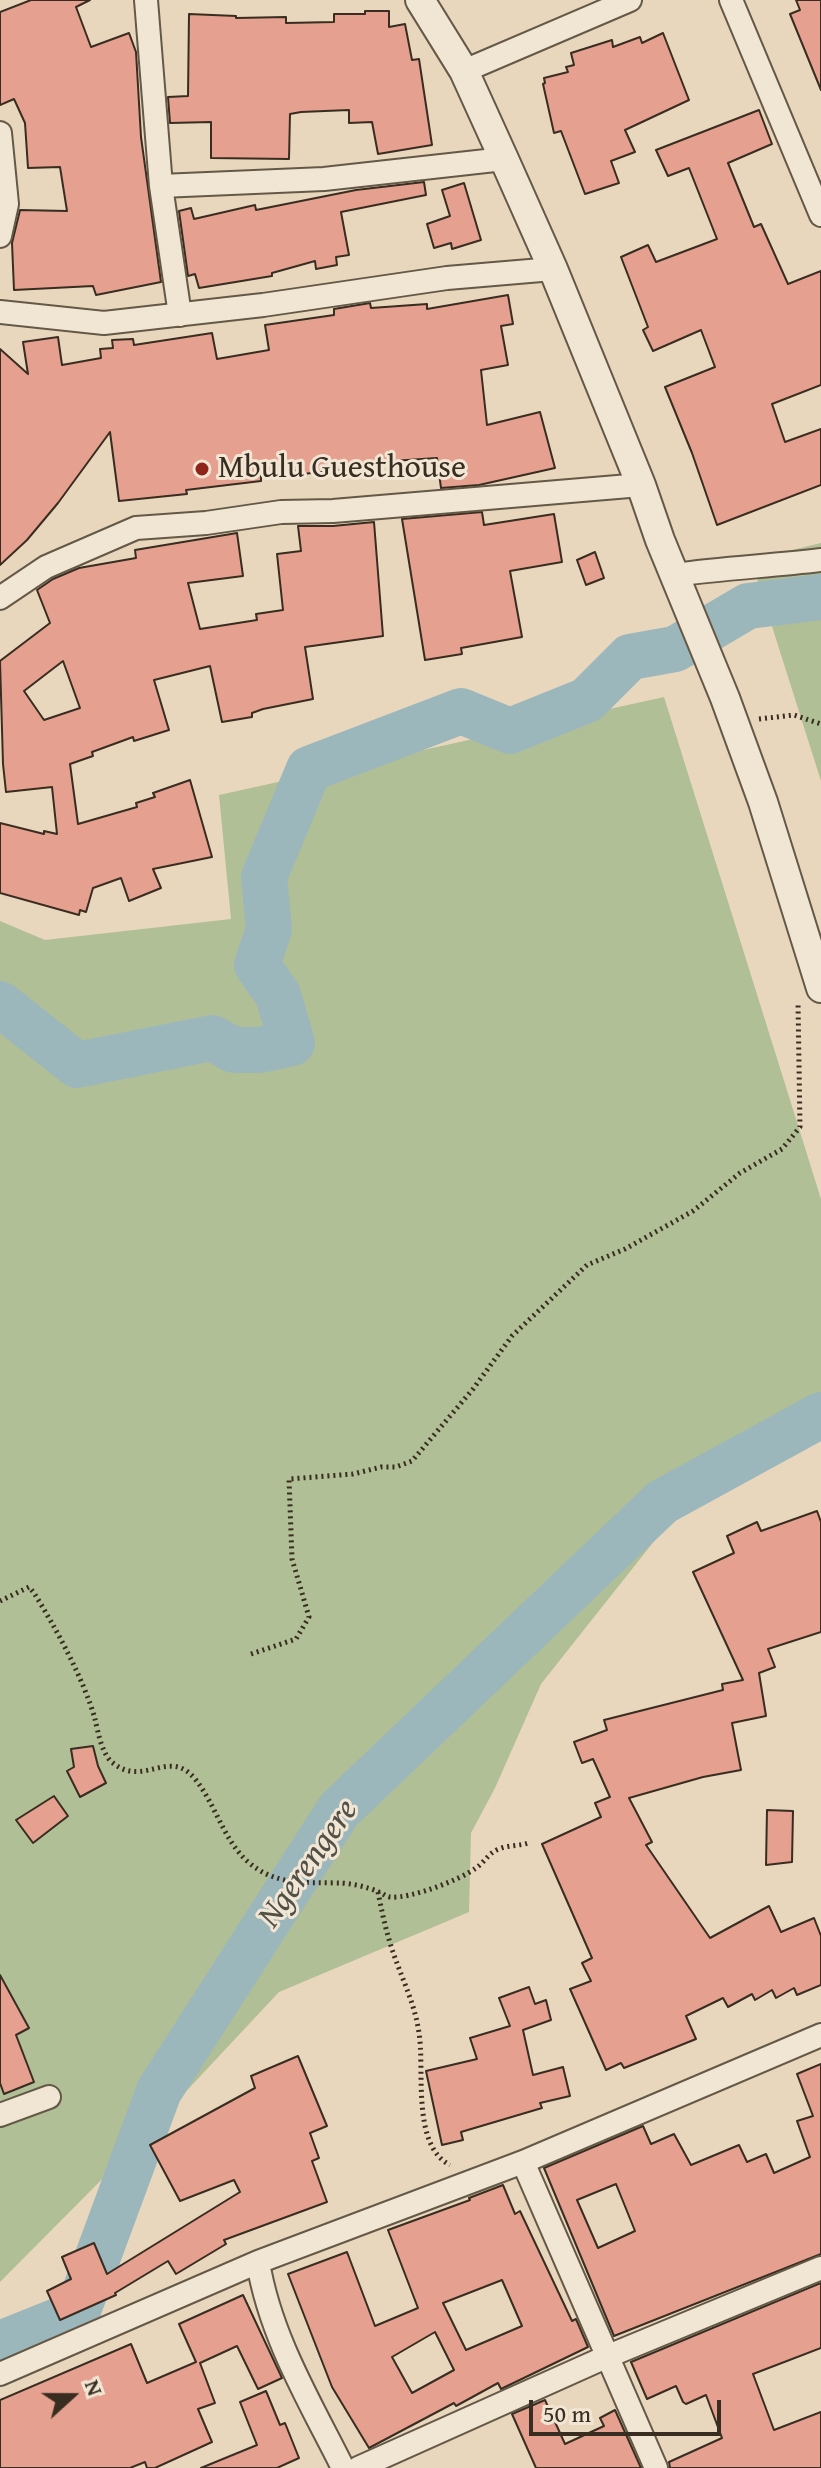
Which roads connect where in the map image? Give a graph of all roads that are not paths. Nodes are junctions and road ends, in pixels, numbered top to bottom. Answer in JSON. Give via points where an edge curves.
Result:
{"nodes":[{"id":1,"x":146,"y":0,"type":"edge"},
{"id":2,"x":420,"y":0,"type":"edge"},
{"id":3,"x":630,"y":0,"type":"edge"},
{"id":4,"x":731,"y":0,"type":"edge"},
{"id":5,"x":464,"y":71,"type":"junction"},
{"id":6,"x":0,"y":133,"type":"edge"},
{"id":7,"x":504,"y":159,"type":"junction"},
{"id":8,"x":161,"y":186,"type":"junction"},
{"id":9,"x":821,"y":215,"type":"edge"},
{"id":10,"x":0,"y":236,"type":"edge"},
{"id":11,"x":553,"y":269,"type":"junction"},
{"id":12,"x":0,"y":312,"type":"edge"},
{"id":13,"x":180,"y":315,"type":"junction"},
{"id":14,"x":641,"y":485,"type":"junction"},
{"id":15,"x":821,"y":560,"type":"edge"},
{"id":16,"x":674,"y":575,"type":"junction"},
{"id":17,"x":0,"y":598,"type":"edge"},
{"id":18,"x":809,"y":989,"type":"edge"},
{"id":19,"x":821,"y":2035,"type":"edge"},
{"id":20,"x":49,"y":2097,"type":"dead end"},
{"id":21,"x":0,"y":2115,"type":"edge"},
{"id":22,"x":523,"y":2162,"type":"junction"},
{"id":23,"x":258,"y":2262,"type":"junction"},
{"id":24,"x":821,"y":2268,"type":"edge"},
{"id":25,"x":606,"y":2357,"type":"junction"},
{"id":26,"x":0,"y":2374,"type":"edge"},
{"id":27,"x":343,"y":2468,"type":"edge"},
{"id":28,"x":358,"y":2468,"type":"edge"},
{"id":29,"x":656,"y":2468,"type":"edge"}],
"edges":[{"from":1,"to":8,"type":"street"},
{"from":2,"to":5,"type":"street"},
{"from":3,"to":5,"type":"street"},
{"from":4,"to":9,"type":"street"},
{"from":5,"to":7,"type":"street"},
{"from":6,"to":10,"type":"street","via":[[7,204]]},
{"from":7,"to":8,"type":"street","via":[[324,179]]},
{"from":7,"to":11,"type":"street"},
{"from":8,"to":13,"type":"street"},
{"from":11,"to":13,"type":"street","via":[[447,278]]},
{"from":11,"to":14,"type":"street"},
{"from":12,"to":13,"type":"street","via":[[104,323]]},
{"from":14,"to":16,"type":"street"},
{"from":14,"to":17,"type":"street","via":[[136,528],[46,567]]},
{"from":15,"to":16,"type":"street"},
{"from":16,"to":18,"type":"street","via":[[763,802]]},
{"from":19,"to":22,"type":"street"},
{"from":20,"to":21,"type":"street"},
{"from":22,"to":23,"type":"street"},
{"from":22,"to":25,"type":"street"},
{"from":23,"to":26,"type":"street"},
{"from":23,"to":27,"type":"street","via":[[263,2296],[286,2353]]},
{"from":24,"to":25,"type":"street"},
{"from":25,"to":28,"type":"street"},
{"from":25,"to":29,"type":"street"}]}
